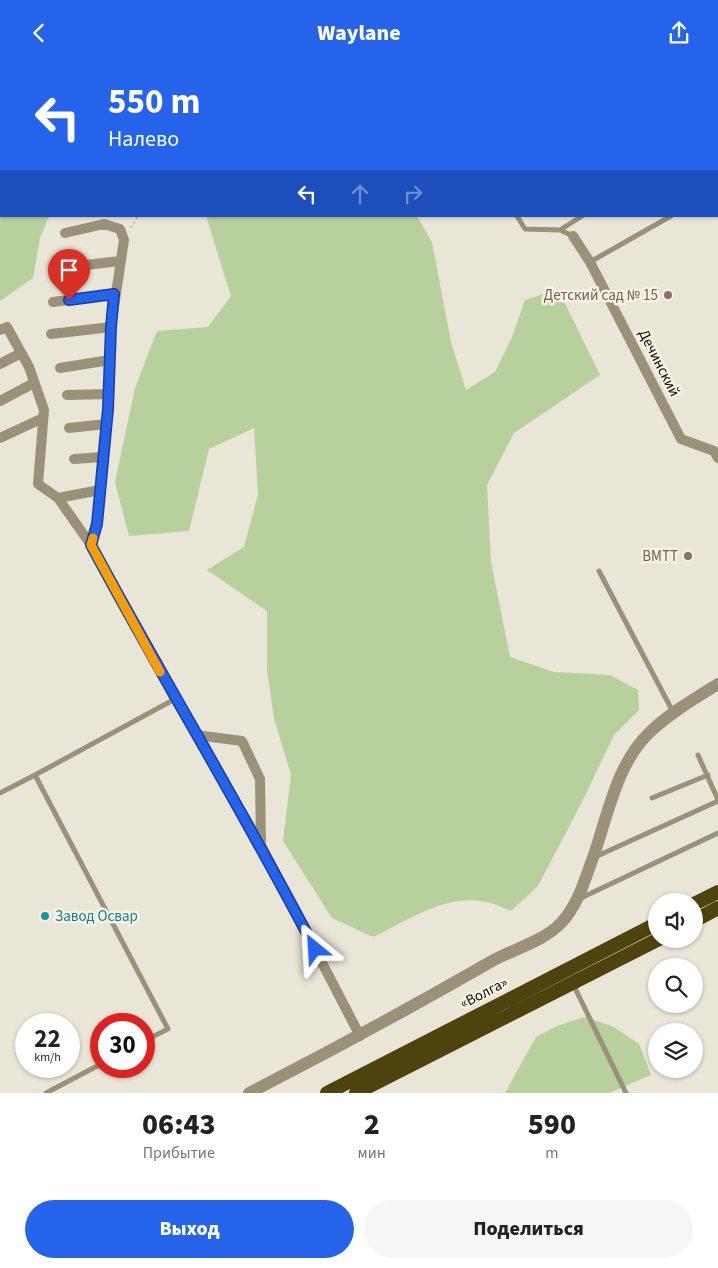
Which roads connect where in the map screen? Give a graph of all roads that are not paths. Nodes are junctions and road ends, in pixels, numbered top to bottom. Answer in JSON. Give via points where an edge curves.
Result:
{"nodes":[{"id":1,"x":518,"y":217,"type":"edge"},
{"id":2,"x":580,"y":217,"type":"edge"},
{"id":3,"x":660,"y":219,"type":"edge"},
{"id":4,"x":560,"y":230,"type":"junction"},
{"id":5,"x":65,"y":233,"type":"dead end"},
{"id":6,"x":573,"y":236,"type":"joint"},
{"id":7,"x":120,"y":261,"type":"junction"},
{"id":8,"x":590,"y":261,"type":"junction"},
{"id":9,"x":60,"y":268,"type":"dead end"},
{"id":10,"x":114,"y":294,"type":"junction"},
{"id":11,"x":54,"y":302,"type":"dead end"},
{"id":12,"x":111,"y":327,"type":"junction"},
{"id":13,"x":0,"y":330,"type":"edge"},
{"id":14,"x":51,"y":334,"type":"dead end"},
{"id":15,"x":21,"y":353,"type":"junction"},
{"id":16,"x":110,"y":360,"type":"junction"},
{"id":17,"x":0,"y":363,"type":"edge"},
{"id":18,"x":60,"y":368,"type":"dead end"},
{"id":19,"x":34,"y":383,"type":"junction"},
{"id":20,"x":109,"y":394,"type":"junction"},
{"id":21,"x":67,"y":395,"type":"dead end"},
{"id":22,"x":0,"y":401,"type":"edge"},
{"id":23,"x":43,"y":419,"type":"junction"},
{"id":24,"x":106,"y":424,"type":"junction"},
{"id":25,"x":69,"y":428,"type":"dead end"},
{"id":26,"x":0,"y":438,"type":"edge"},
{"id":27,"x":102,"y":457,"type":"junction"},
{"id":28,"x":718,"y":458,"type":"edge"},
{"id":29,"x":74,"y":459,"type":"dead end"},
{"id":30,"x":100,"y":490,"type":"junction"},
{"id":31,"x":58,"y":499,"type":"junction"},
{"id":32,"x":91,"y":545,"type":"junction"},
{"id":33,"x":600,"y":571,"type":"dead end"},
{"id":34,"x":717,"y":689,"type":"edge"},
{"id":35,"x":175,"y":699,"type":"junction"},
{"id":36,"x":673,"y":712,"type":"junction"},
{"id":37,"x":196,"y":735,"type":"junction"},
{"id":38,"x":698,"y":755,"type":"dead end"},
{"id":39,"x":35,"y":775,"type":"junction"},
{"id":40,"x":708,"y":775,"type":"junction"},
{"id":41,"x":0,"y":793,"type":"edge"},
{"id":42,"x":652,"y":798,"type":"dead end"},
{"id":43,"x":718,"y":800,"type":"edge"},
{"id":44,"x":718,"y":833,"type":"edge"},
{"id":45,"x":261,"y":845,"type":"junction"},
{"id":46,"x":592,"y":858,"type":"junction"},
{"id":47,"x":718,"y":892,"type":"edge"},
{"id":48,"x":576,"y":900,"type":"junction"},
{"id":49,"x":703,"y":900,"type":"edge"},
{"id":50,"x":718,"y":908,"type":"edge"},
{"id":51,"x":703,"y":916,"type":"edge"},
{"id":52,"x":648,"y":928,"type":"edge"},
{"id":53,"x":648,"y":945,"type":"edge"},
{"id":54,"x":573,"y":983,"type":"junction"},
{"id":55,"x":155,"y":1036,"type":"edge"},
{"id":56,"x":360,"y":1036,"type":"junction"},
{"id":57,"x":90,"y":1070,"type":"edge"},
{"id":58,"x":46,"y":1093,"type":"edge"},
{"id":59,"x":249,"y":1093,"type":"edge"},
{"id":60,"x":328,"y":1093,"type":"edge"},
{"id":61,"x":356,"y":1093,"type":"edge"},
{"id":62,"x":626,"y":1093,"type":"edge"}],
"edges":[{"from":1,"to":4,"type":"lane","name":"Дечинский","via":[[525,229]]},
{"from":2,"to":4,"type":"lane"},
{"from":3,"to":8,"type":"lane"},
{"from":4,"to":6,"type":"lane","name":"Дечинский"},
{"from":5,"to":7,"type":"street","via":[[104,224],[120,229],[124,240]]},
{"from":6,"to":8,"type":"street","name":"Дечинский"},
{"from":7,"to":9,"type":"street"},
{"from":7,"to":10,"type":"street"},
{"from":8,"to":28,"type":"street","name":"Дечинский","via":[[681,439],[714,451]]},
{"from":10,"to":11,"type":"street"},
{"from":10,"to":12,"type":"street"},
{"from":12,"to":14,"type":"street"},
{"from":12,"to":16,"type":"street"},
{"from":13,"to":15,"type":"street","via":[[7,327]]},
{"from":15,"to":17,"type":"street"},
{"from":15,"to":19,"type":"street"},
{"from":16,"to":18,"type":"street"},
{"from":16,"to":20,"type":"street"},
{"from":19,"to":22,"type":"street"},
{"from":19,"to":23,"type":"street","via":[[44,411]]},
{"from":20,"to":21,"type":"street"},
{"from":20,"to":24,"type":"street"},
{"from":23,"to":26,"type":"street"},
{"from":23,"to":31,"type":"street","via":[[38,484]]},
{"from":24,"to":25,"type":"street"},
{"from":24,"to":27,"type":"street"},
{"from":27,"to":29,"type":"street"},
{"from":27,"to":30,"type":"street"},
{"from":30,"to":31,"type":"street"},
{"from":30,"to":32,"type":"street","via":[[97,524]]},
{"from":31,"to":32,"type":"street"},
{"from":32,"to":35,"type":"street"},
{"from":33,"to":36,"type":"lane"},
{"from":34,"to":36,"type":"street"},
{"from":35,"to":37,"type":"street"},
{"from":35,"to":39,"type":"lane"},
{"from":36,"to":46,"type":"street","via":[[648,733],[626,764]]},
{"from":37,"to":45,"type":"street"},
{"from":37,"to":45,"type":"street","via":[[242,741],[260,779]]},
{"from":38,"to":40,"type":"lane"},
{"from":39,"to":41,"type":"lane"},
{"from":39,"to":55,"type":"lane","via":[[168,1029]]},
{"from":40,"to":42,"type":"lane"},
{"from":40,"to":43,"type":"lane"},
{"from":43,"to":46,"type":"lane"},
{"from":44,"to":48,"type":"lane"},
{"from":45,"to":56,"type":"street"},
{"from":46,"to":48,"type":"street"},
{"from":47,"to":49,"type":"highway"},
{"from":48,"to":56,"type":"street","via":[[560,924],[546,935],[502,956]]},
{"from":50,"to":51,"type":"highway"},
{"from":52,"to":60,"type":"highway","name":"«Волга»"},
{"from":53,"to":54,"type":"highway","name":"«Волга»"},
{"from":54,"to":61,"type":"highway","name":"«Волга»"},
{"from":54,"to":62,"type":"lane"},
{"from":56,"to":59,"type":"street"},
{"from":57,"to":58,"type":"lane"}]}
